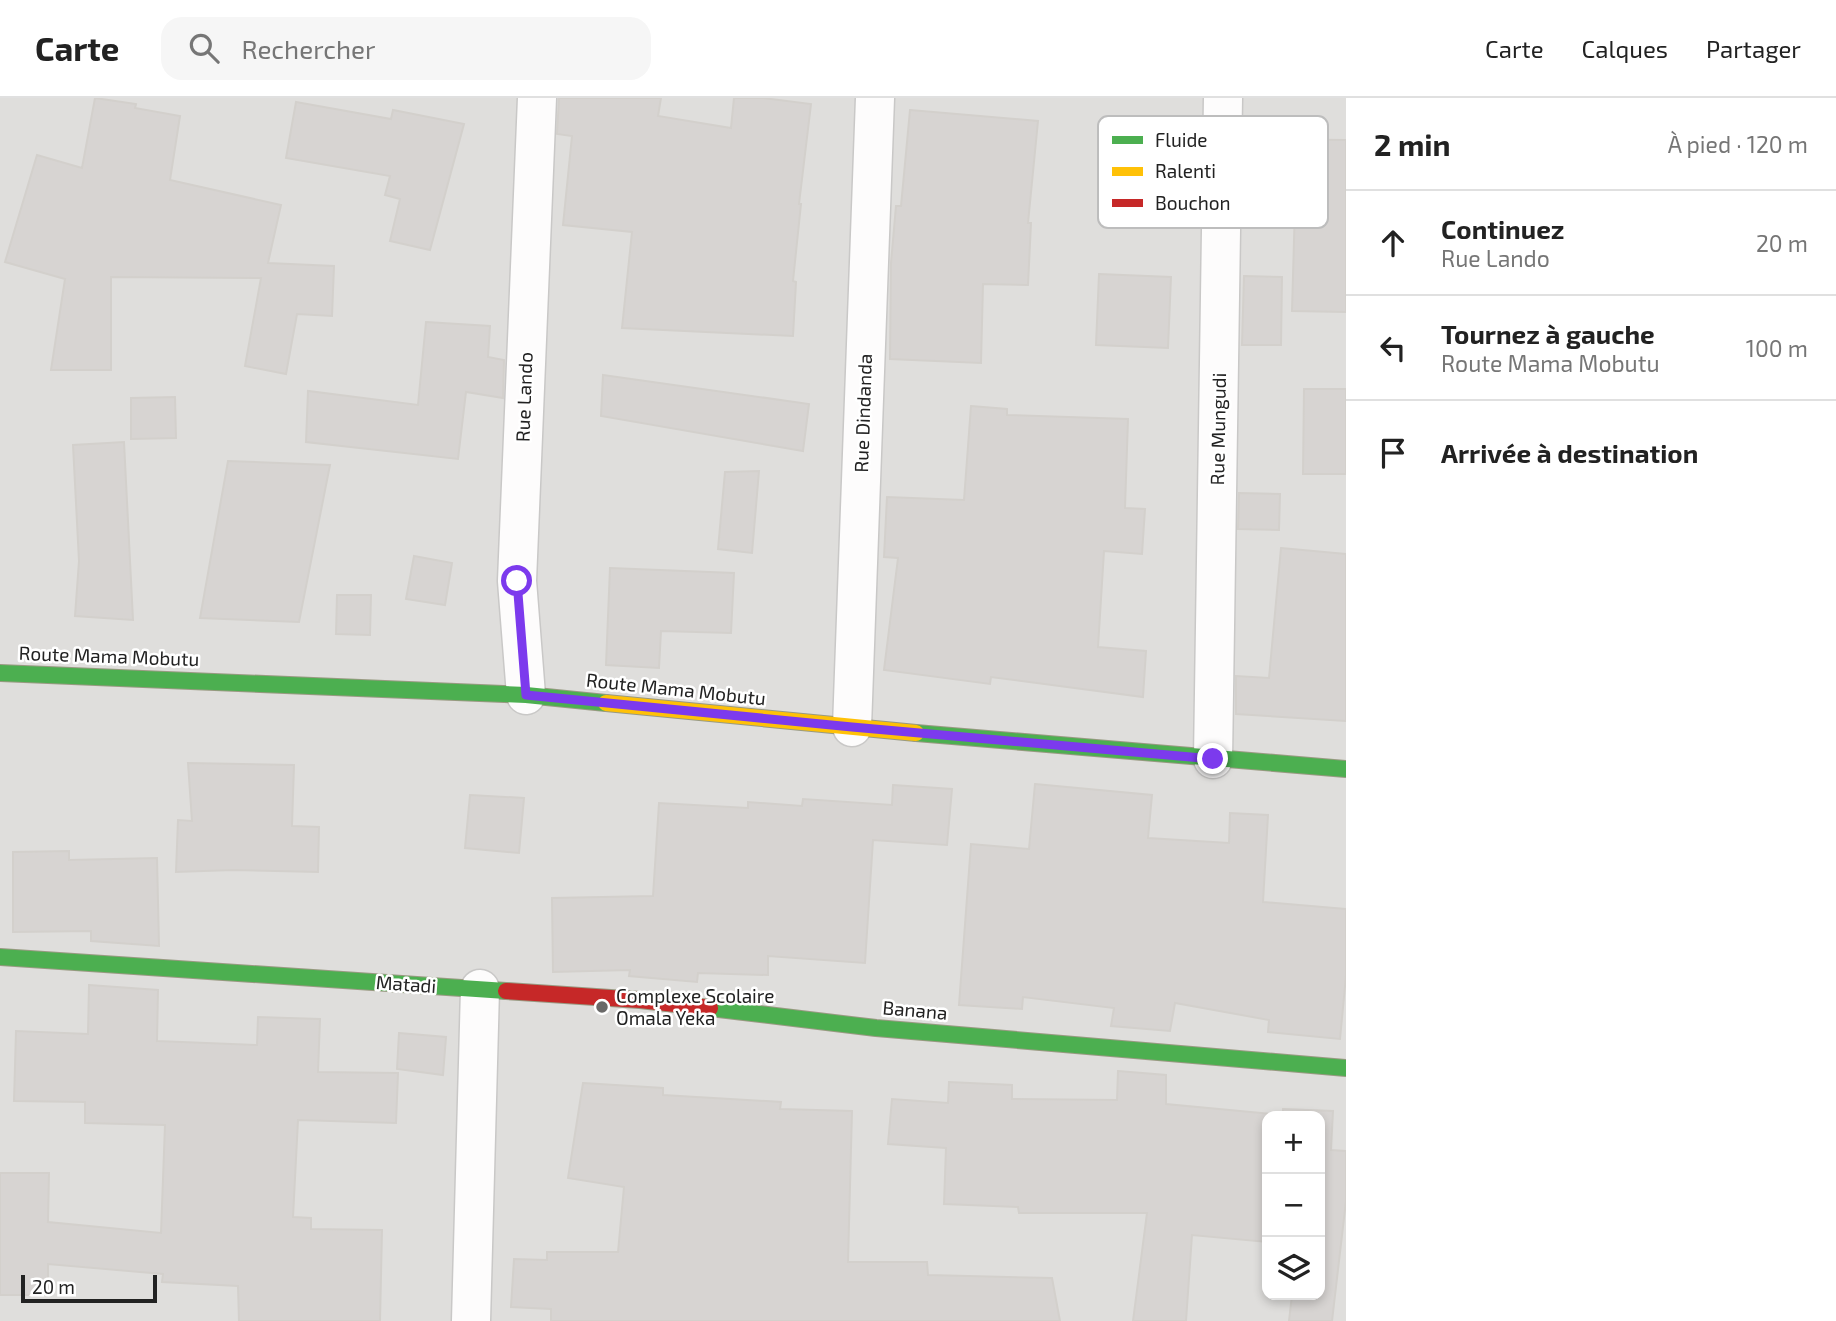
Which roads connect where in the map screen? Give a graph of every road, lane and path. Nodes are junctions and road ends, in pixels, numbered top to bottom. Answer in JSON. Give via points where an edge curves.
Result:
{"nodes":[{"id":1,"x":537,"y":98,"type":"edge"},
{"id":2,"x":874,"y":98,"type":"edge"},
{"id":3,"x":1223,"y":98,"type":"edge"},
{"id":4,"x":1223,"y":116,"type":"edge"},
{"id":5,"x":1221,"y":228,"type":"edge"},
{"id":6,"x":0,"y":673,"type":"edge"},
{"id":7,"x":526,"y":695,"type":"junction"},
{"id":8,"x":852,"y":727,"type":"junction"},
{"id":9,"x":1213,"y":759,"type":"junction"},
{"id":10,"x":1346,"y":769,"type":"edge"},
{"id":11,"x":0,"y":957,"type":"edge"},
{"id":12,"x":480,"y":989,"type":"junction"},
{"id":13,"x":1346,"y":1068,"type":"edge"},
{"id":14,"x":471,"y":1321,"type":"edge"}],
"edges":[{"from":1,"to":7,"type":"street","name":"Rue Lando","via":[[517,581]]},
{"from":2,"to":8,"type":"street","name":"Rue Dindanda"},
{"from":3,"to":4,"type":"street","name":"Rue Mungudi"},
{"from":5,"to":9,"type":"street","name":"Rue Mungudi"},
{"from":6,"to":7,"type":"street","name":"Route Mama Mobutu"},
{"from":7,"to":8,"type":"street","name":"Route Mama Mobutu"},
{"from":8,"to":9,"type":"street","name":"Route Mama Mobutu"},
{"from":9,"to":10,"type":"street","name":"Route Mama Mobutu"},
{"from":11,"to":12,"type":"street","name":"Matadi"},
{"from":12,"to":13,"type":"street","name":"Banana","via":[[640,1000],[876,1028]]},
{"from":12,"to":14,"type":"street"}]}
